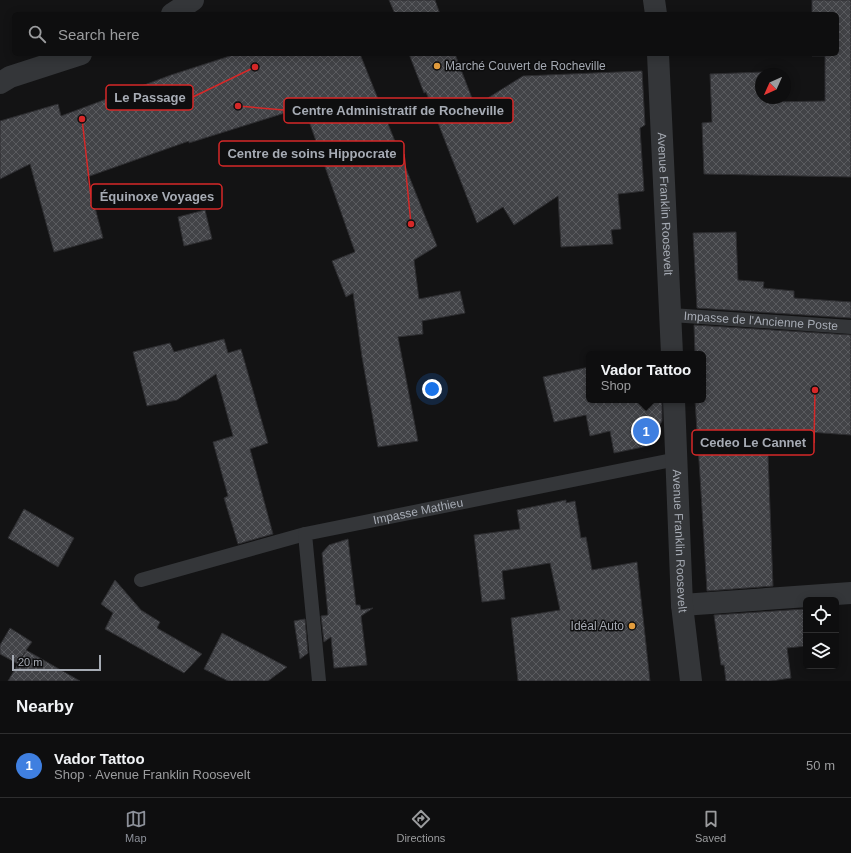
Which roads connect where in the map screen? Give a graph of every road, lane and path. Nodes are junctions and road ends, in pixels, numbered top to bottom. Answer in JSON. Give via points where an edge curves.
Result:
{"nodes":[{"id":1,"x":167,"y":0,"type":"edge"},
{"id":2,"x":193,"y":0,"type":"edge"},
{"id":3,"x":654,"y":0,"type":"edge"},
{"id":4,"x":160,"y":12,"type":"edge"},
{"id":5,"x":175,"y":12,"type":"edge"},
{"id":6,"x":656,"y":12,"type":"edge"},
{"id":7,"x":74,"y":56,"type":"edge"},
{"id":8,"x":658,"y":56,"type":"edge"},
{"id":9,"x":3,"y":76,"type":"edge"},
{"id":10,"x":670,"y":315,"type":"junction"},
{"id":11,"x":851,"y":327,"type":"edge"},
{"id":12,"x":672,"y":351,"type":"edge"},
{"id":13,"x":674,"y":403,"type":"edge"},
{"id":14,"x":677,"y":459,"type":"junction"},
{"id":15,"x":305,"y":534,"type":"junction"},
{"id":16,"x":141,"y":580,"type":"dead end"},
{"id":17,"x":851,"y":593,"type":"edge"},
{"id":18,"x":682,"y":605,"type":"junction"},
{"id":19,"x":319,"y":681,"type":"edge"},
{"id":20,"x":691,"y":681,"type":"edge"}],
"edges":[{"from":1,"to":4,"type":"street"},
{"from":2,"to":5,"type":"street"},
{"from":3,"to":6,"type":"street"},
{"from":7,"to":9,"type":"street"},
{"from":8,"to":10,"type":"street","name":"Avenue Franklin Roosevelt"},
{"from":10,"to":11,"type":"lane","name":"Impasse de l'Ancienne Poste"},
{"from":10,"to":12,"type":"street","name":"Avenue Franklin Roosevelt"},
{"from":13,"to":14,"type":"street","name":"Avenue Franklin Roosevelt"},
{"from":14,"to":15,"type":"lane","name":"Impasse Mathieu"},
{"from":14,"to":18,"type":"street","name":"Avenue Franklin Roosevelt"},
{"from":15,"to":16,"type":"lane","name":"Impasse Mathieu"},
{"from":15,"to":19,"type":"lane"},
{"from":17,"to":18,"type":"street"},
{"from":18,"to":20,"type":"street","name":"Avenue Franklin Roosevelt"}]}
